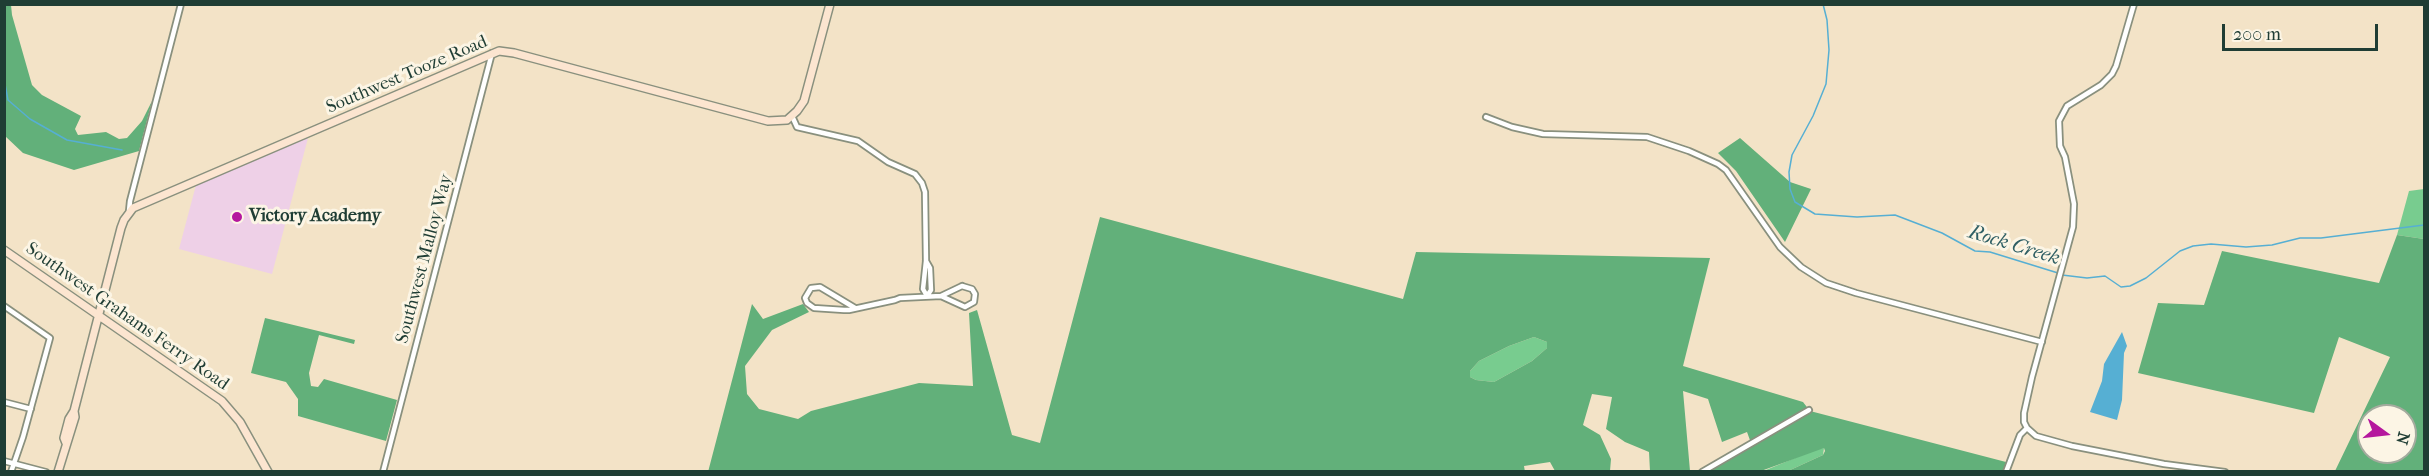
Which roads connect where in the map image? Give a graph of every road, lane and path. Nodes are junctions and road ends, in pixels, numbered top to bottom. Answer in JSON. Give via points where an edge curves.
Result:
{"nodes":[{"id":1,"x":181,"y":4,"type":"edge"},
{"id":2,"x":830,"y":4,"type":"edge"},
{"id":3,"x":2134,"y":4,"type":"edge"},
{"id":4,"x":492,"y":53,"type":"junction"},
{"id":5,"x":792,"y":116,"type":"junction"},
{"id":6,"x":1486,"y":117,"type":"dead end"},
{"id":7,"x":129,"y":212,"type":"junction"},
{"id":8,"x":4,"y":250,"type":"edge"},
{"id":9,"x":927,"y":296,"type":"junction"},
{"id":10,"x":941,"y":296,"type":"junction"},
{"id":11,"x":4,"y":306,"type":"edge"},
{"id":12,"x":855,"y":308,"type":"junction"},
{"id":13,"x":99,"y":315,"type":"junction"},
{"id":14,"x":2042,"y":342,"type":"junction"},
{"id":15,"x":4,"y":402,"type":"edge"},
{"id":16,"x":31,"y":409,"type":"junction"},
{"id":17,"x":1809,"y":410,"type":"dead end"},
{"id":18,"x":2027,"y":428,"type":"junction"},
{"id":19,"x":4,"y":461,"type":"edge"},
{"id":20,"x":13,"y":463,"type":"junction"},
{"id":21,"x":11,"y":471,"type":"edge"},
{"id":22,"x":46,"y":471,"type":"edge"},
{"id":23,"x":58,"y":471,"type":"edge"},
{"id":24,"x":268,"y":471,"type":"edge"},
{"id":25,"x":383,"y":471,"type":"edge"},
{"id":26,"x":1702,"y":471,"type":"edge"},
{"id":27,"x":2006,"y":471,"type":"edge"},
{"id":28,"x":2225,"y":471,"type":"edge"}],
"edges":[{"from":1,"to":7,"type":"street"},
{"from":2,"to":5,"type":"main road","via":[[804,100]]},
{"from":3,"to":14,"type":"street","via":[[2112,74],[2067,106],[2059,121],[2060,146],[2074,204],[2073,227]]},
{"from":4,"to":5,"type":"main road","name":"Southwest Tooze Road","via":[[514,53],[768,121]]},
{"from":4,"to":7,"type":"main road","name":"Southwest Tooze Road"},
{"from":4,"to":25,"type":"street","name":"Southwest Malloy Way"},
{"from":5,"to":9,"type":"street","via":[[797,127],[858,141],[888,162],[915,174],[922,183],[926,261],[923,289]]},
{"from":6,"to":14,"type":"street","via":[[1543,134],[1647,137],[1689,151],[1726,170],[1780,247],[1826,283]]},
{"from":7,"to":13,"type":"main road","via":[[121,228]]},
{"from":8,"to":13,"type":"main road","name":"Southwest Grahams Ferry Road"},
{"from":9,"to":10,"type":"street"},
{"from":9,"to":12,"type":"street"},
{"from":10,"to":10,"type":"street","via":[[966,307],[974,302],[975,294],[962,286]]},
{"from":11,"to":16,"type":"street","via":[[49,336]]},
{"from":12,"to":12,"type":"street","via":[[817,309],[805,298],[811,288],[820,287]]},
{"from":13,"to":23,"type":"main road"},
{"from":13,"to":24,"type":"main road","name":"Southwest Grahams Ferry Road","via":[[222,400]]},
{"from":14,"to":18,"type":"street","via":[[2024,412]]},
{"from":15,"to":16,"type":"street"},
{"from":16,"to":20,"type":"street"},
{"from":17,"to":26,"type":"street"},
{"from":18,"to":27,"type":"street","via":[[2020,435]]},
{"from":18,"to":28,"type":"street","via":[[2042,438],[2072,446]]},
{"from":19,"to":20,"type":"street"},
{"from":20,"to":21,"type":"street"},
{"from":20,"to":22,"type":"street"}]}
